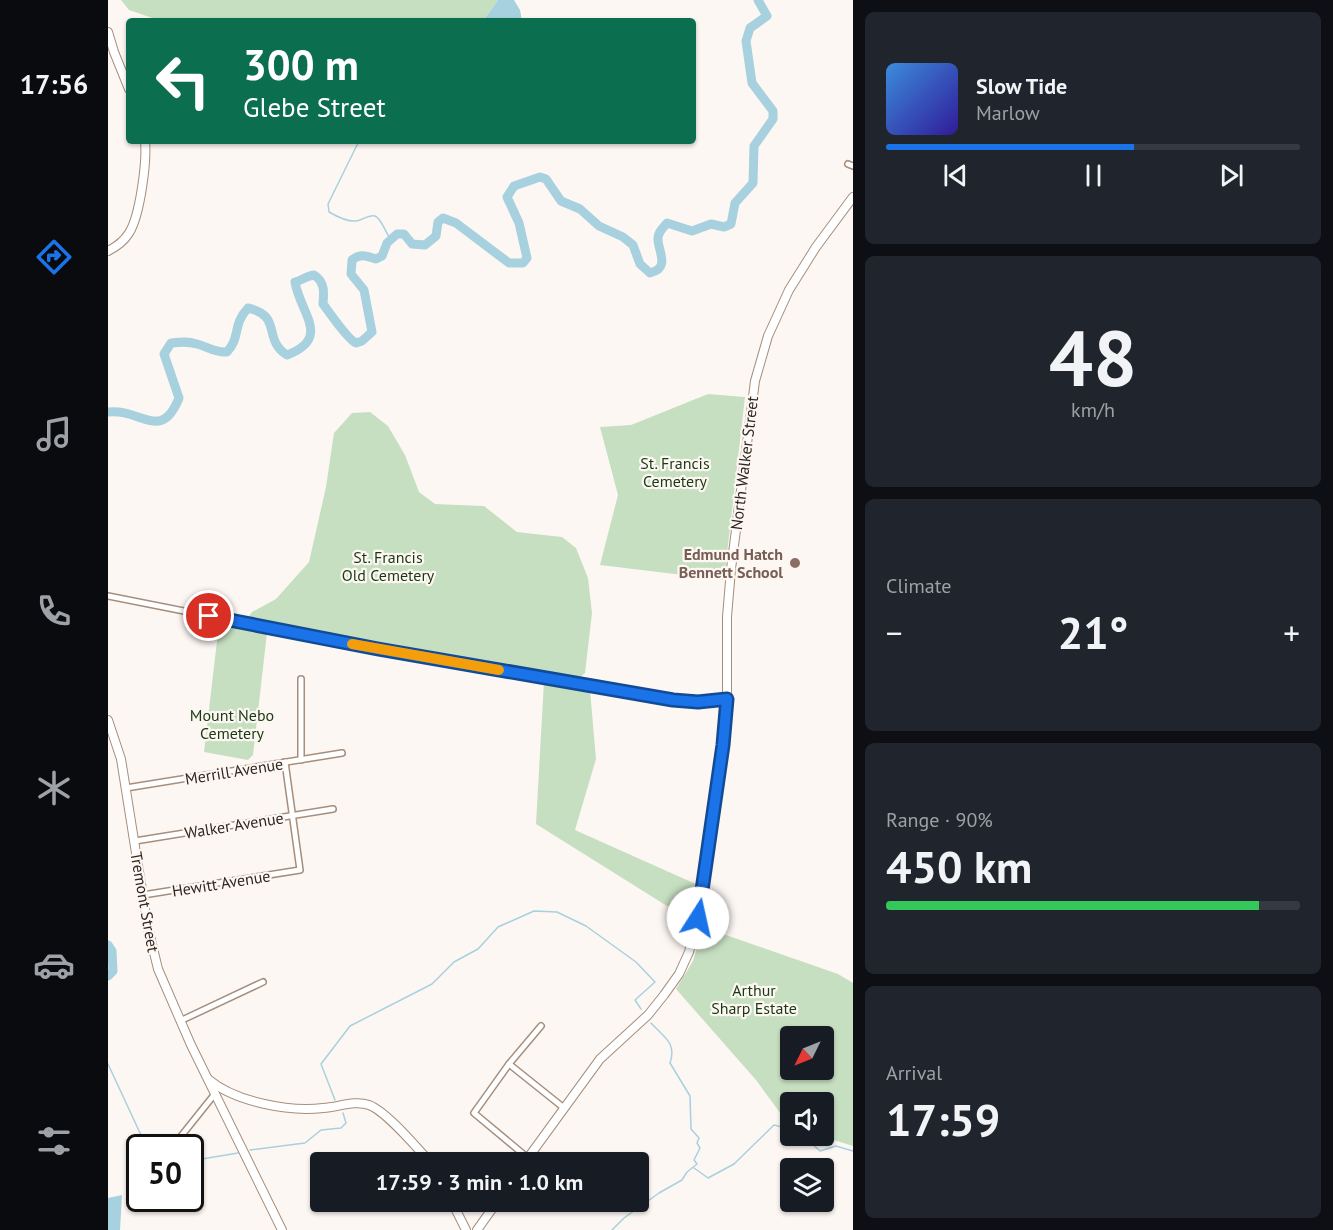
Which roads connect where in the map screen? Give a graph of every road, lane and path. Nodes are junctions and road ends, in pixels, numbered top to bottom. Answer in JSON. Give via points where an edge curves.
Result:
{"nodes":[{"id":1,"x":108,"y":32,"type":"edge"},
{"id":2,"x":126,"y":82,"type":"edge"},
{"id":3,"x":146,"y":144,"type":"edge"},
{"id":4,"x":853,"y":197,"type":"edge"},
{"id":5,"x":108,"y":251,"type":"edge"},
{"id":6,"x":108,"y":596,"type":"edge"},
{"id":7,"x":301,"y":679,"type":"dead end"},
{"id":8,"x":727,"y":699,"type":"junction"},
{"id":9,"x":108,"y":720,"type":"edge"},
{"id":10,"x":342,"y":753,"type":"dead end"},
{"id":11,"x":301,"y":760,"type":"junction"},
{"id":12,"x":285,"y":762,"type":"junction"},
{"id":13,"x":126,"y":789,"type":"junction"},
{"id":14,"x":333,"y":809,"type":"dead end"},
{"id":15,"x":292,"y":816,"type":"junction"},
{"id":16,"x":135,"y":841,"type":"junction"},
{"id":17,"x":143,"y":896,"type":"junction"},
{"id":18,"x":263,"y":982,"type":"dead end"},
{"id":19,"x":180,"y":1021,"type":"junction"},
{"id":20,"x":541,"y":1026,"type":"dead end"},
{"id":21,"x":509,"y":1064,"type":"junction"},
{"id":22,"x":205,"y":1076,"type":"junction"},
{"id":23,"x":214,"y":1095,"type":"junction"},
{"id":24,"x":564,"y":1108,"type":"junction"},
{"id":25,"x":183,"y":1134,"type":"edge"},
{"id":26,"x":420,"y":1152,"type":"edge"},
{"id":27,"x":517,"y":1152,"type":"edge"},
{"id":28,"x":532,"y":1152,"type":"edge"},
{"id":29,"x":457,"y":1212,"type":"edge"},
{"id":30,"x":490,"y":1212,"type":"edge"},
{"id":31,"x":282,"y":1230,"type":"edge"},
{"id":32,"x":466,"y":1230,"type":"edge"},
{"id":33,"x":477,"y":1230,"type":"edge"}],
"edges":[{"from":1,"to":2,"type":"main road"},
{"from":3,"to":5,"type":"main road","via":[[135,221],[125,238]]},
{"from":4,"to":8,"type":"main road","name":"North Walker Street","via":[[789,290],[768,336],[755,381],[730,575]]},
{"from":6,"to":8,"type":"street","via":[[664,699]]},
{"from":7,"to":11,"type":"street"},
{"from":8,"to":24,"type":"main road","name":"North Walker Street","via":[[702,903],[689,952],[679,974],[648,1015],[600,1059]]},
{"from":9,"to":13,"type":"main road","name":"Tremont Street"},
{"from":10,"to":11,"type":"street","name":"Merrill Avenue"},
{"from":11,"to":12,"type":"street","name":"Merrill Avenue"},
{"from":12,"to":13,"type":"street","name":"Merrill Avenue"},
{"from":12,"to":15,"type":"street"},
{"from":13,"to":16,"type":"main road","name":"Tremont Street"},
{"from":14,"to":15,"type":"street","name":"Walker Avenue"},
{"from":15,"to":16,"type":"street","name":"Walker Avenue"},
{"from":15,"to":17,"type":"street","name":"Hewitt Avenue","via":[[300,870]]},
{"from":16,"to":17,"type":"main road","name":"Tremont Street"},
{"from":17,"to":19,"type":"main road","name":"Tremont Street","via":[[154,957]]},
{"from":18,"to":19,"type":"street"},
{"from":19,"to":22,"type":"main road","name":"Tremont Street"},
{"from":20,"to":21,"type":"street"},
{"from":21,"to":24,"type":"street"},
{"from":21,"to":27,"type":"street","via":[[474,1113]]},
{"from":22,"to":23,"type":"main road","name":"Tremont Street"},
{"from":22,"to":26,"type":"main road","via":[[231,1094],[281,1106],[372,1106]]},
{"from":23,"to":25,"type":"street"},
{"from":23,"to":31,"type":"main road","name":"Tremont Street"},
{"from":24,"to":28,"type":"main road","name":"North Walker Street"},
{"from":29,"to":32,"type":"main road"},
{"from":30,"to":33,"type":"main road"}]}
